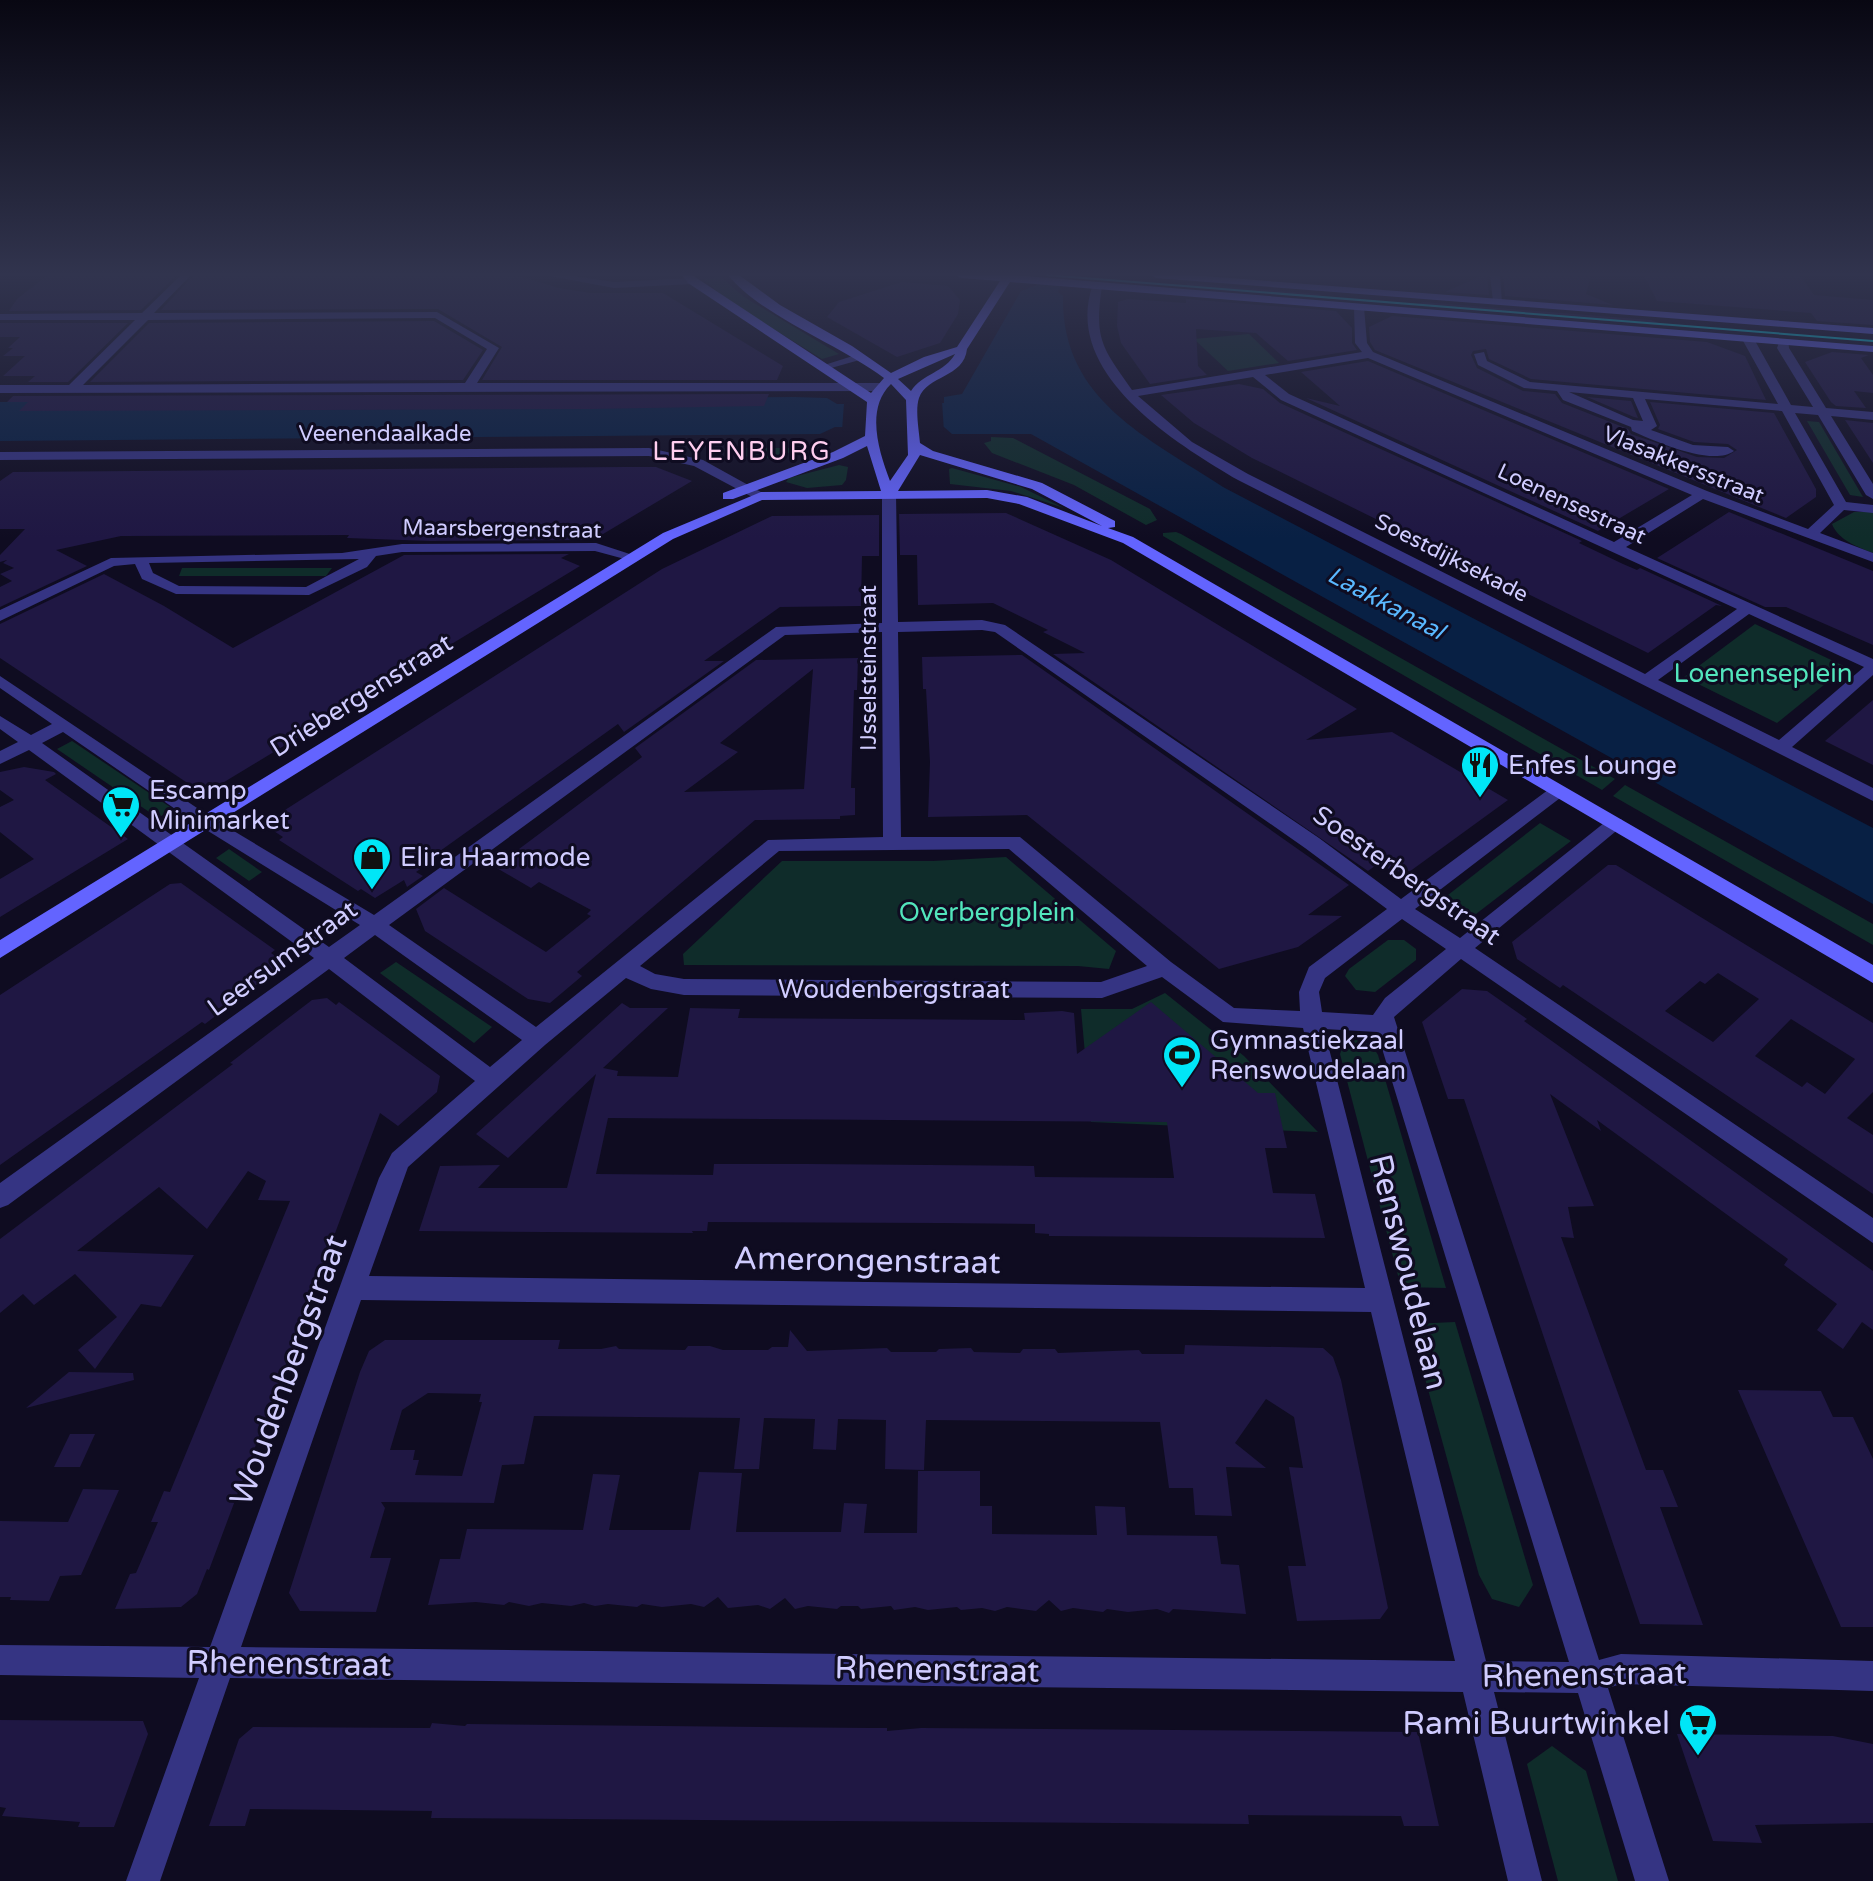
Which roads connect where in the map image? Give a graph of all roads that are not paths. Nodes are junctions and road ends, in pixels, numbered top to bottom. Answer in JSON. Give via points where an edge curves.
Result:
{"nodes":[{"id":1,"x":99,"y":363,"type":"edge"},
{"id":2,"x":484,"y":363,"type":"edge"},
{"id":3,"x":811,"y":363,"type":"edge"},
{"id":4,"x":817,"y":363,"type":"edge"},
{"id":5,"x":839,"y":363,"type":"edge"},
{"id":6,"x":869,"y":363,"type":"edge"},
{"id":7,"x":923,"y":363,"type":"edge"},
{"id":8,"x":955,"y":363,"type":"edge"},
{"id":9,"x":1107,"y":363,"type":"edge"},
{"id":10,"x":1320,"y":363,"type":"edge"},
{"id":11,"x":1390,"y":363,"type":"edge"},
{"id":12,"x":1482,"y":363,"type":"edge"},
{"id":13,"x":1761,"y":363,"type":"edge"},
{"id":14,"x":1792,"y":363,"type":"edge"},
{"id":15,"x":824,"y":367,"type":"junction"},
{"id":16,"x":1257,"y":374,"type":"junction"},
{"id":17,"x":894,"y":378,"type":"junction"},
{"id":18,"x":470,"y":385,"type":"junction"},
{"id":19,"x":769,"y":385,"type":"junction"},
{"id":20,"x":854,"y":385,"type":"junction"},
{"id":21,"x":879,"y":387,"type":"junction"},
{"id":22,"x":1560,"y":388,"type":"junction"},
{"id":23,"x":0,"y":389,"type":"edge"},
{"id":24,"x":72,"y":389,"type":"junction"},
{"id":25,"x":1129,"y":394,"type":"junction"},
{"id":26,"x":1637,"y":394,"type":"junction"},
{"id":27,"x":912,"y":400,"type":"junction"},
{"id":28,"x":873,"y":401,"type":"junction"},
{"id":29,"x":1786,"y":408,"type":"junction"},
{"id":30,"x":1822,"y":411,"type":"junction"},
{"id":31,"x":1873,"y":416,"type":"edge"},
{"id":32,"x":1630,"y":423,"type":"junction"},
{"id":33,"x":872,"y":435,"type":"junction"},
{"id":34,"x":912,"y":438,"type":"junction"},
{"id":35,"x":1728,"y":451,"type":"dead end"},
{"id":36,"x":6,"y":456,"type":"edge"},
{"id":37,"x":0,"y":467,"type":"edge"},
{"id":38,"x":747,"y":486,"type":"junction"},
{"id":39,"x":889,"y":494,"type":"junction"},
{"id":40,"x":1702,"y":494,"type":"junction"},
{"id":41,"x":1873,"y":495,"type":"edge"},
{"id":42,"x":761,"y":496,"type":"junction"},
{"id":43,"x":1841,"y":506,"type":"junction"},
{"id":44,"x":1873,"y":509,"type":"edge"},
{"id":45,"x":668,"y":536,"type":"junction"},
{"id":46,"x":1809,"y":536,"type":"junction"},
{"id":47,"x":1128,"y":540,"type":"junction"},
{"id":48,"x":1616,"y":547,"type":"junction"},
{"id":49,"x":371,"y":552,"type":"junction"},
{"id":50,"x":632,"y":557,"type":"junction"},
{"id":51,"x":1873,"y":558,"type":"edge"},
{"id":52,"x":140,"y":559,"type":"junction"},
{"id":53,"x":1748,"y":608,"type":"junction"},
{"id":54,"x":0,"y":616,"type":"edge"},
{"id":55,"x":889,"y":628,"type":"junction"},
{"id":56,"x":1873,"y":666,"type":"edge"},
{"id":57,"x":1647,"y":680,"type":"junction"},
{"id":58,"x":0,"y":681,"type":"edge"},
{"id":59,"x":0,"y":721,"type":"edge"},
{"id":60,"x":64,"y":725,"type":"junction"},
{"id":61,"x":30,"y":742,"type":"junction"},
{"id":62,"x":1781,"y":748,"type":"junction"},
{"id":63,"x":0,"y":758,"type":"edge"},
{"id":64,"x":1558,"y":791,"type":"junction"},
{"id":65,"x":1873,"y":795,"type":"edge"},
{"id":66,"x":206,"y":822,"type":"junction"},
{"id":67,"x":1615,"y":823,"type":"junction"},
{"id":68,"x":892,"y":843,"type":"junction"},
{"id":69,"x":170,"y":844,"type":"junction"},
{"id":70,"x":1400,"y":908,"type":"junction"},
{"id":71,"x":375,"y":925,"type":"junction"},
{"id":72,"x":1460,"y":948,"type":"junction"},
{"id":73,"x":0,"y":950,"type":"edge"},
{"id":74,"x":329,"y":958,"type":"junction"},
{"id":75,"x":623,"y":967,"type":"junction"},
{"id":76,"x":1164,"y":968,"type":"junction"},
{"id":77,"x":1873,"y":975,"type":"edge"},
{"id":78,"x":1312,"y":1022,"type":"junction"},
{"id":79,"x":1385,"y":1024,"type":"junction"},
{"id":80,"x":537,"y":1039,"type":"junction"},
{"id":81,"x":490,"y":1080,"type":"junction"},
{"id":82,"x":0,"y":1197,"type":"edge"},
{"id":83,"x":1873,"y":1232,"type":"edge"},
{"id":84,"x":354,"y":1288,"type":"junction"},
{"id":85,"x":1379,"y":1300,"type":"junction"},
{"id":86,"x":0,"y":1660,"type":"edge"},
{"id":87,"x":219,"y":1662,"type":"junction"},
{"id":88,"x":1474,"y":1676,"type":"junction"},
{"id":89,"x":1873,"y":1676,"type":"edge"},
{"id":90,"x":1590,"y":1678,"type":"junction"},
{"id":91,"x":143,"y":1881,"type":"edge"},
{"id":92,"x":1525,"y":1881,"type":"edge"},
{"id":93,"x":1652,"y":1881,"type":"edge"}],
"edges":[{"from":1,"to":24,"type":"street"},
{"from":2,"to":18,"type":"street"},
{"from":3,"to":19,"type":"street","name":"Veenendaalkade","via":[[808,372]]},
{"from":4,"to":15,"type":"street"},
{"from":5,"to":15,"type":"street"},
{"from":6,"to":17,"type":"street"},
{"from":7,"to":17,"type":"street"},
{"from":8,"to":27,"type":"street","via":[[920,386]]},
{"from":9,"to":25,"type":"street","name":"Soestdijksekade"},
{"from":10,"to":16,"type":"street"},
{"from":11,"to":40,"type":"street","name":"Vlasakkersstraat"},
{"from":12,"to":22,"type":"street","via":[[1528,385]]},
{"from":13,"to":29,"type":"street"},
{"from":14,"to":30,"type":"street"},
{"from":15,"to":20,"type":"street"},
{"from":16,"to":25,"type":"street"},
{"from":16,"to":48,"type":"street","name":"Loenensestraat","via":[[1285,397]]},
{"from":17,"to":21,"type":"street"},
{"from":17,"to":27,"type":"street"},
{"from":18,"to":19,"type":"street","name":"Veenendaalkade"},
{"from":18,"to":24,"type":"street","name":"Veenendaalkade"},
{"from":19,"to":20,"type":"street","name":"Veenendaalkade"},
{"from":20,"to":21,"type":"street","name":"Veenendaalkade"},
{"from":20,"to":28,"type":"street"},
{"from":21,"to":28,"type":"street"},
{"from":22,"to":26,"type":"street"},
{"from":22,"to":32,"type":"street","via":[[1567,397]]},
{"from":23,"to":24,"type":"street","name":"Veenendaalkade"},
{"from":25,"to":57,"type":"street","name":"Soestdijksekade","via":[[1188,445],[1243,477]]},
{"from":26,"to":29,"type":"street"},
{"from":26,"to":32,"type":"street","via":[[1651,426]]},
{"from":27,"to":34,"type":"street"},
{"from":28,"to":33,"type":"street"},
{"from":29,"to":30,"type":"street"},
{"from":29,"to":43,"type":"street"},
{"from":30,"to":31,"type":"street"},
{"from":30,"to":41,"type":"street"},
{"from":32,"to":35,"type":"street","via":[[1683,447]]},
{"from":33,"to":38,"type":"street","name":"Driebergenstraat","via":[[839,456]]},
{"from":33,"to":39,"type":"street","via":[[873,457]]},
{"from":34,"to":39,"type":"street","via":[[914,455]]},
{"from":34,"to":47,"type":"street","via":[[928,454],[1069,500]]},
{"from":36,"to":37,"type":"street"},
{"from":36,"to":38,"type":"street","name":"Veenendaalkade","via":[[649,452],[698,463]]},
{"from":38,"to":42,"type":"street","name":"Veenendaalkade"},
{"from":38,"to":45,"type":"street","name":"Driebergenstraat","via":[[683,521]]},
{"from":39,"to":42,"type":"street","name":"Driebergenstraat"},
{"from":39,"to":47,"type":"street","via":[[1022,500]]},
{"from":39,"to":55,"type":"street","name":"IJsselsteinstraat"},
{"from":40,"to":46,"type":"street","name":"Vlasakkersstraat"},
{"from":40,"to":48,"type":"street"},
{"from":42,"to":45,"type":"street","name":"Driebergenstraat"},
{"from":43,"to":44,"type":"street"},
{"from":43,"to":46,"type":"street"},
{"from":45,"to":50,"type":"street","name":"Driebergenstraat"},
{"from":46,"to":51,"type":"street","name":"Vlasakkersstraat"},
{"from":47,"to":64,"type":"street"},
{"from":48,"to":53,"type":"street","name":"Loenensestraat"},
{"from":49,"to":50,"type":"street","name":"Maarsbergenstraat","via":[[596,547]]},
{"from":49,"to":52,"type":"street","name":"Maarsbergenstraat","via":[[342,557]]},
{"from":49,"to":52,"type":"street","name":"Maarsbergenstraat","via":[[362,564],[309,591],[176,590],[147,576]]},
{"from":50,"to":66,"type":"street","name":"Driebergenstraat"},
{"from":52,"to":54,"type":"street","name":"Maarsbergenstraat","via":[[111,562]]},
{"from":53,"to":56,"type":"street","name":"Loenensestraat"},
{"from":53,"to":57,"type":"street"},
{"from":55,"to":68,"type":"street","name":"IJsselsteinstraat"},
{"from":55,"to":70,"type":"street","name":"Soesterbergstraat","via":[[1000,628]]},
{"from":55,"to":71,"type":"street","name":"Leersumstraat","via":[[781,630]]},
{"from":56,"to":62,"type":"street"},
{"from":57,"to":62,"type":"street","name":"Soestdijksekade"},
{"from":58,"to":60,"type":"street"},
{"from":59,"to":61,"type":"street"},
{"from":60,"to":61,"type":"street"},
{"from":60,"to":66,"type":"street"},
{"from":61,"to":63,"type":"street"},
{"from":61,"to":69,"type":"street"},
{"from":62,"to":65,"type":"street","name":"Soestdijksekade"},
{"from":64,"to":67,"type":"street"},
{"from":64,"to":70,"type":"street","name":"Renswoudelaan"},
{"from":66,"to":69,"type":"street","name":"Driebergenstraat"},
{"from":66,"to":71,"type":"street"},
{"from":67,"to":72,"type":"street"},
{"from":67,"to":77,"type":"street"},
{"from":68,"to":75,"type":"street","name":"Woudenbergstraat","via":[[775,845]]},
{"from":68,"to":76,"type":"street","name":"Woudenbergstraat","via":[[1013,842]]},
{"from":69,"to":73,"type":"street","name":"Driebergenstraat"},
{"from":69,"to":74,"type":"street"},
{"from":70,"to":72,"type":"street","name":"Soesterbergstraat"},
{"from":70,"to":78,"type":"street","name":"Renswoudelaan","via":[[1316,973],[1309,992]]},
{"from":71,"to":74,"type":"street","name":"Leersumstraat"},
{"from":71,"to":80,"type":"street"},
{"from":72,"to":79,"type":"street","via":[[1392,1004],[1383,1016]]},
{"from":72,"to":83,"type":"street","name":"Soesterbergstraat"},
{"from":74,"to":81,"type":"street"},
{"from":74,"to":82,"type":"street","name":"Leersumstraat"},
{"from":75,"to":76,"type":"street","name":"Woudenbergstraat","via":[[651,981],[684,987],[1092,990]]},
{"from":75,"to":80,"type":"street","name":"Woudenbergstraat"},
{"from":76,"to":78,"type":"street","name":"Woudenbergstraat","via":[[1230,1016]]},
{"from":78,"to":79,"type":"street","name":"Woudenbergstraat"},
{"from":78,"to":85,"type":"street","name":"Renswoudelaan"},
{"from":79,"to":90,"type":"street","name":"Renswoudelaan"},
{"from":80,"to":81,"type":"street","name":"Woudenbergstraat"},
{"from":81,"to":84,"type":"street","name":"Woudenbergstraat","via":[[400,1160]]},
{"from":84,"to":85,"type":"street","name":"Amerongenstraat"},
{"from":84,"to":87,"type":"street","name":"Woudenbergstraat"},
{"from":85,"to":88,"type":"street","name":"Renswoudelaan"},
{"from":86,"to":87,"type":"street","name":"Rhenenstraat"},
{"from":87,"to":88,"type":"street","name":"Rhenenstraat"},
{"from":87,"to":91,"type":"street","name":"Woudenbergstraat"},
{"from":88,"to":90,"type":"street","name":"Rhenenstraat"},
{"from":88,"to":92,"type":"street","name":"Renswoudelaan"},
{"from":89,"to":90,"type":"street","name":"Rhenenstraat","via":[[1621,1669]]},
{"from":90,"to":93,"type":"street","name":"Renswoudelaan"}]}
